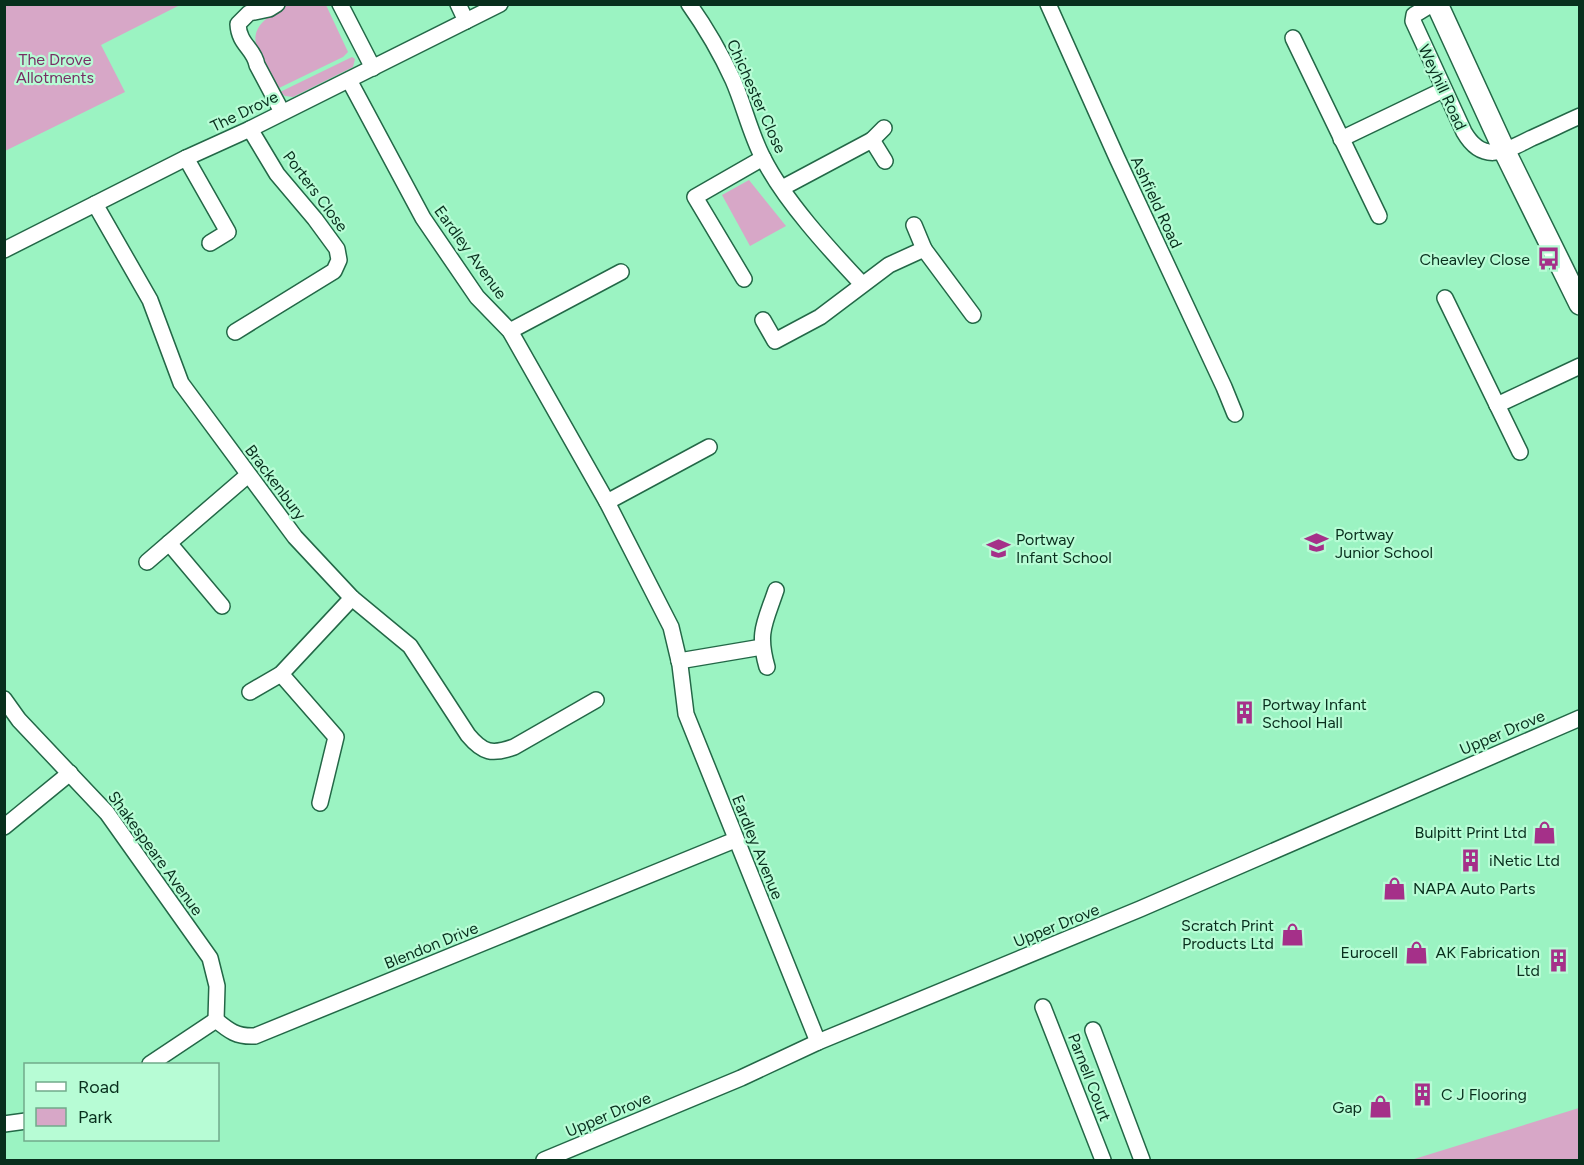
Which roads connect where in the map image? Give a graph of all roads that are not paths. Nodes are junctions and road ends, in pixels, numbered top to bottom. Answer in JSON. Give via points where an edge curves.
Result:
{"nodes":[{"id":1,"x":277,"y":4,"type":"edge"},
{"id":2,"x":340,"y":4,"type":"edge"},
{"id":3,"x":458,"y":4,"type":"edge"},
{"id":4,"x":501,"y":4,"type":"edge"},
{"id":5,"x":689,"y":4,"type":"edge"},
{"id":6,"x":1048,"y":4,"type":"edge"},
{"id":7,"x":1434,"y":4,"type":"edge"},
{"id":8,"x":466,"y":21,"type":"junction"},
{"id":9,"x":1293,"y":38,"type":"dead end"},
{"id":10,"x":373,"y":68,"type":"junction"},
{"id":11,"x":349,"y":80,"type":"junction"},
{"id":12,"x":1443,"y":90,"type":"junction"},
{"id":13,"x":282,"y":112,"type":"junction"},
{"id":14,"x":1580,"y":116,"type":"edge"},
{"id":15,"x":884,"y":128,"type":"dead end"},
{"id":16,"x":250,"y":129,"type":"junction"},
{"id":17,"x":1341,"y":139,"type":"junction"},
{"id":18,"x":872,"y":140,"type":"junction"},
{"id":19,"x":1505,"y":152,"type":"junction"},
{"id":20,"x":186,"y":158,"type":"junction"},
{"id":21,"x":763,"y":158,"type":"junction"},
{"id":22,"x":885,"y":161,"type":"dead end"},
{"id":23,"x":782,"y":188,"type":"junction"},
{"id":24,"x":95,"y":204,"type":"junction"},
{"id":25,"x":1379,"y":216,"type":"dead end"},
{"id":26,"x":914,"y":225,"type":"dead end"},
{"id":27,"x":210,"y":243,"type":"dead end"},
{"id":28,"x":924,"y":249,"type":"junction"},
{"id":29,"x":4,"y":250,"type":"edge"},
{"id":30,"x":621,"y":273,"type":"dead end"},
{"id":31,"x":744,"y":279,"type":"dead end"},
{"id":32,"x":862,"y":284,"type":"junction"},
{"id":33,"x":1445,"y":298,"type":"dead end"},
{"id":34,"x":1580,"y":304,"type":"edge"},
{"id":35,"x":973,"y":315,"type":"dead end"},
{"id":36,"x":763,"y":320,"type":"dead end"},
{"id":37,"x":510,"y":331,"type":"junction"},
{"id":38,"x":236,"y":332,"type":"dead end"},
{"id":39,"x":1580,"y":366,"type":"edge"},
{"id":40,"x":1497,"y":405,"type":"junction"},
{"id":41,"x":1235,"y":414,"type":"dead end"},
{"id":42,"x":709,"y":447,"type":"dead end"},
{"id":43,"x":1520,"y":452,"type":"dead end"},
{"id":44,"x":248,"y":475,"type":"junction"},
{"id":45,"x":607,"y":502,"type":"junction"},
{"id":46,"x":169,"y":543,"type":"junction"},
{"id":47,"x":147,"y":562,"type":"dead end"},
{"id":48,"x":776,"y":590,"type":"dead end"},
{"id":49,"x":352,"y":598,"type":"junction"},
{"id":50,"x":222,"y":606,"type":"dead end"},
{"id":51,"x":762,"y":647,"type":"junction"},
{"id":52,"x":679,"y":661,"type":"junction"},
{"id":53,"x":767,"y":667,"type":"dead end"},
{"id":54,"x":281,"y":674,"type":"junction"},
{"id":55,"x":250,"y":692,"type":"dead end"},
{"id":56,"x":4,"y":699,"type":"edge"},
{"id":57,"x":596,"y":700,"type":"dead end"},
{"id":58,"x":1580,"y":718,"type":"edge"},
{"id":59,"x":70,"y":773,"type":"junction"},
{"id":60,"x":320,"y":803,"type":"dead end"},
{"id":61,"x":4,"y":827,"type":"edge"},
{"id":62,"x":735,"y":840,"type":"junction"},
{"id":63,"x":1043,"y":1007,"type":"dead end"},
{"id":64,"x":216,"y":1020,"type":"junction"},
{"id":65,"x":1093,"y":1030,"type":"dead end"},
{"id":66,"x":818,"y":1042,"type":"junction"},
{"id":67,"x":153,"y":1063,"type":"edge"},
{"id":68,"x":24,"y":1120,"type":"edge"},
{"id":69,"x":4,"y":1124,"type":"edge"},
{"id":70,"x":544,"y":1161,"type":"edge"},
{"id":71,"x":1103,"y":1161,"type":"edge"},
{"id":72,"x":1142,"y":1161,"type":"edge"}],
"edges":[{"from":1,"to":13,"type":"street","via":[[249,13],[238,24],[238,34],[256,57]]},
{"from":2,"to":10,"type":"street"},
{"from":3,"to":8,"type":"street"},
{"from":4,"to":8,"type":"street","name":"The Drove"},
{"from":5,"to":21,"type":"street","name":"Chichester Close","via":[[733,80]]},
{"from":6,"to":41,"type":"street","name":"Ashfield Road"},
{"from":7,"to":12,"type":"street","name":"Weyhill Road","via":[[1414,15],[1413,21]]},
{"from":7,"to":19,"type":"main road","name":"Weyhill Road"},
{"from":8,"to":10,"type":"street","name":"The Drove"},
{"from":9,"to":17,"type":"street"},
{"from":10,"to":11,"type":"street","name":"The Drove"},
{"from":11,"to":13,"type":"street","name":"The Drove"},
{"from":11,"to":37,"type":"street","name":"Eardley Avenue","via":[[423,218],[477,297]]},
{"from":12,"to":17,"type":"street"},
{"from":12,"to":19,"type":"street","name":"Weyhill Road","via":[[1469,142],[1485,152]]},
{"from":13,"to":16,"type":"street","name":"The Drove"},
{"from":14,"to":19,"type":"street"},
{"from":15,"to":18,"type":"street"},
{"from":16,"to":20,"type":"street","name":"The Drove"},
{"from":16,"to":38,"type":"street","name":"Porters Close","via":[[277,174],[337,249],[339,260],[334,271]]},
{"from":17,"to":25,"type":"street"},
{"from":18,"to":22,"type":"street"},
{"from":18,"to":23,"type":"street"},
{"from":19,"to":34,"type":"main road","name":"Weyhill Road"},
{"from":20,"to":24,"type":"street","name":"The Drove"},
{"from":20,"to":27,"type":"street","via":[[228,232]]},
{"from":21,"to":23,"type":"street","name":"Chichester Close"},
{"from":21,"to":31,"type":"street","via":[[695,197]]},
{"from":23,"to":32,"type":"street","name":"Chichester Close"},
{"from":24,"to":29,"type":"street","name":"The Drove"},
{"from":24,"to":44,"type":"street","name":"Brackenbury","via":[[150,300],[181,383]]},
{"from":26,"to":28,"type":"street"},
{"from":28,"to":32,"type":"street","via":[[889,265]]},
{"from":28,"to":35,"type":"street"},
{"from":30,"to":37,"type":"street"},
{"from":32,"to":36,"type":"street","via":[[778,346]]},
{"from":33,"to":40,"type":"street"},
{"from":37,"to":45,"type":"street","name":"Eardley Avenue"},
{"from":39,"to":40,"type":"street"},
{"from":40,"to":43,"type":"street"},
{"from":42,"to":45,"type":"street"},
{"from":44,"to":46,"type":"street"},
{"from":44,"to":49,"type":"street","name":"Brackenbury","via":[[295,537]]},
{"from":45,"to":52,"type":"street","name":"Eardley Avenue","via":[[670,627]]},
{"from":46,"to":47,"type":"street"},
{"from":46,"to":50,"type":"street"},
{"from":48,"to":51,"type":"street","via":[[762,633]]},
{"from":49,"to":54,"type":"street"},
{"from":49,"to":57,"type":"street","name":"Brackenbury","via":[[410,646],[478,747],[501,752],[514,747]]},
{"from":51,"to":52,"type":"street"},
{"from":51,"to":53,"type":"street"},
{"from":52,"to":62,"type":"street","name":"Eardley Avenue","via":[[686,714]]},
{"from":54,"to":55,"type":"street"},
{"from":54,"to":60,"type":"street","via":[[336,737]]},
{"from":56,"to":59,"type":"street","name":"Shakespeare Avenue"},
{"from":58,"to":66,"type":"street","name":"Upper Drove","via":[[1140,909]]},
{"from":59,"to":61,"type":"street"},
{"from":59,"to":64,"type":"street","name":"Shakespeare Avenue","via":[[107,813],[210,958],[217,986]]},
{"from":62,"to":64,"type":"street","name":"Blendon Drive","via":[[255,1036],[233,1034]]},
{"from":62,"to":66,"type":"street","name":"Eardley Avenue"},
{"from":63,"to":71,"type":"street","name":"Parnell Court"},
{"from":64,"to":67,"type":"street"},
{"from":65,"to":72,"type":"street"},
{"from":66,"to":70,"type":"street","name":"Upper Drove"},
{"from":68,"to":69,"type":"street"}]}
